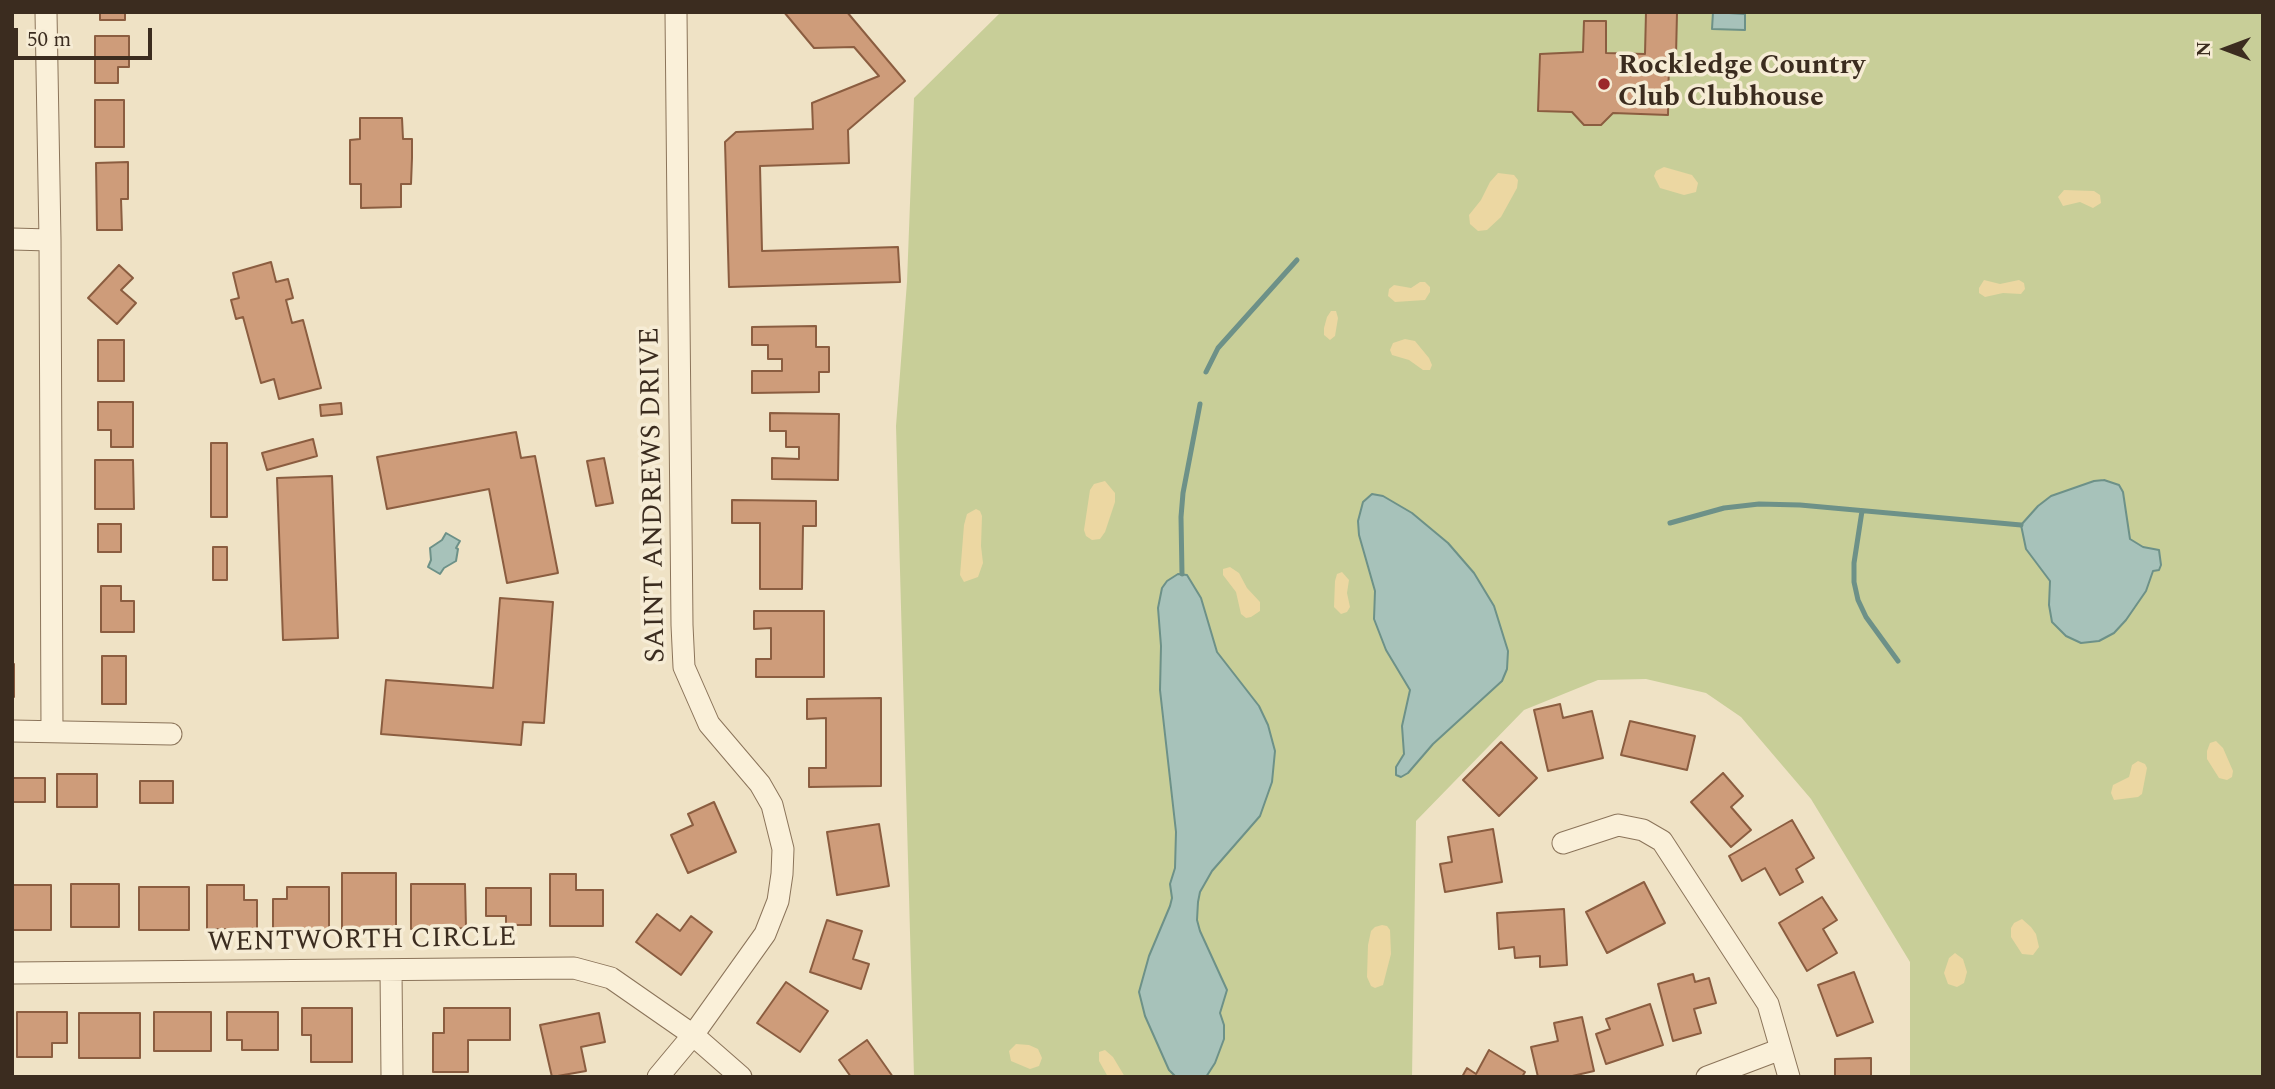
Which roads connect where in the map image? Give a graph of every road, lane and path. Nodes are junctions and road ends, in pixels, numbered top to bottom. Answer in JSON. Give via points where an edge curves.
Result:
{"nodes":[{"id":1,"x":46,"y":12,"type":"edge"},
{"id":2,"x":676,"y":12,"type":"edge"},
{"id":3,"x":12,"y":239,"type":"edge"},
{"id":4,"x":50,"y":240,"type":"junction"},
{"id":5,"x":12,"y":731,"type":"edge"},
{"id":6,"x":52,"y":731,"type":"junction"},
{"id":7,"x":171,"y":734,"type":"dead end"},
{"id":8,"x":1563,"y":843,"type":"dead end"},
{"id":9,"x":391,"y":970,"type":"junction"},
{"id":10,"x":12,"y":973,"type":"edge"},
{"id":11,"x":693,"y":1035,"type":"junction"},
{"id":12,"x":1781,"y":1049,"type":"junction"},
{"id":13,"x":392,"y":1077,"type":"edge"},
{"id":14,"x":658,"y":1077,"type":"edge"},
{"id":15,"x":741,"y":1077,"type":"edge"},
{"id":16,"x":1707,"y":1077,"type":"edge"},
{"id":17,"x":1790,"y":1077,"type":"edge"}],
"edges":[{"from":1,"to":4,"type":"street"},
{"from":2,"to":11,"type":"street","name":"SAINT ANDREWS DRIVE","via":[[684,667],[709,724],[772,805],[783,849],[778,901],[765,934]]},
{"from":3,"to":4,"type":"street"},
{"from":4,"to":6,"type":"street"},
{"from":5,"to":6,"type":"street"},
{"from":6,"to":7,"type":"street"},
{"from":8,"to":12,"type":"street","via":[[1618,825],[1643,830],[1662,841],[1768,1003]]},
{"from":9,"to":10,"type":"street","name":"WENTWORTH CIRCLE"},
{"from":9,"to":11,"type":"street","name":"WENTWORTH CIRCLE","via":[[574,968],[611,978]]},
{"from":9,"to":13,"type":"street"},
{"from":11,"to":14,"type":"street","name":"SAINT ANDREWS DRIVE"},
{"from":11,"to":15,"type":"street","name":"WENTWORTH CIRCLE"},
{"from":12,"to":16,"type":"street"},
{"from":12,"to":17,"type":"street"}]}
